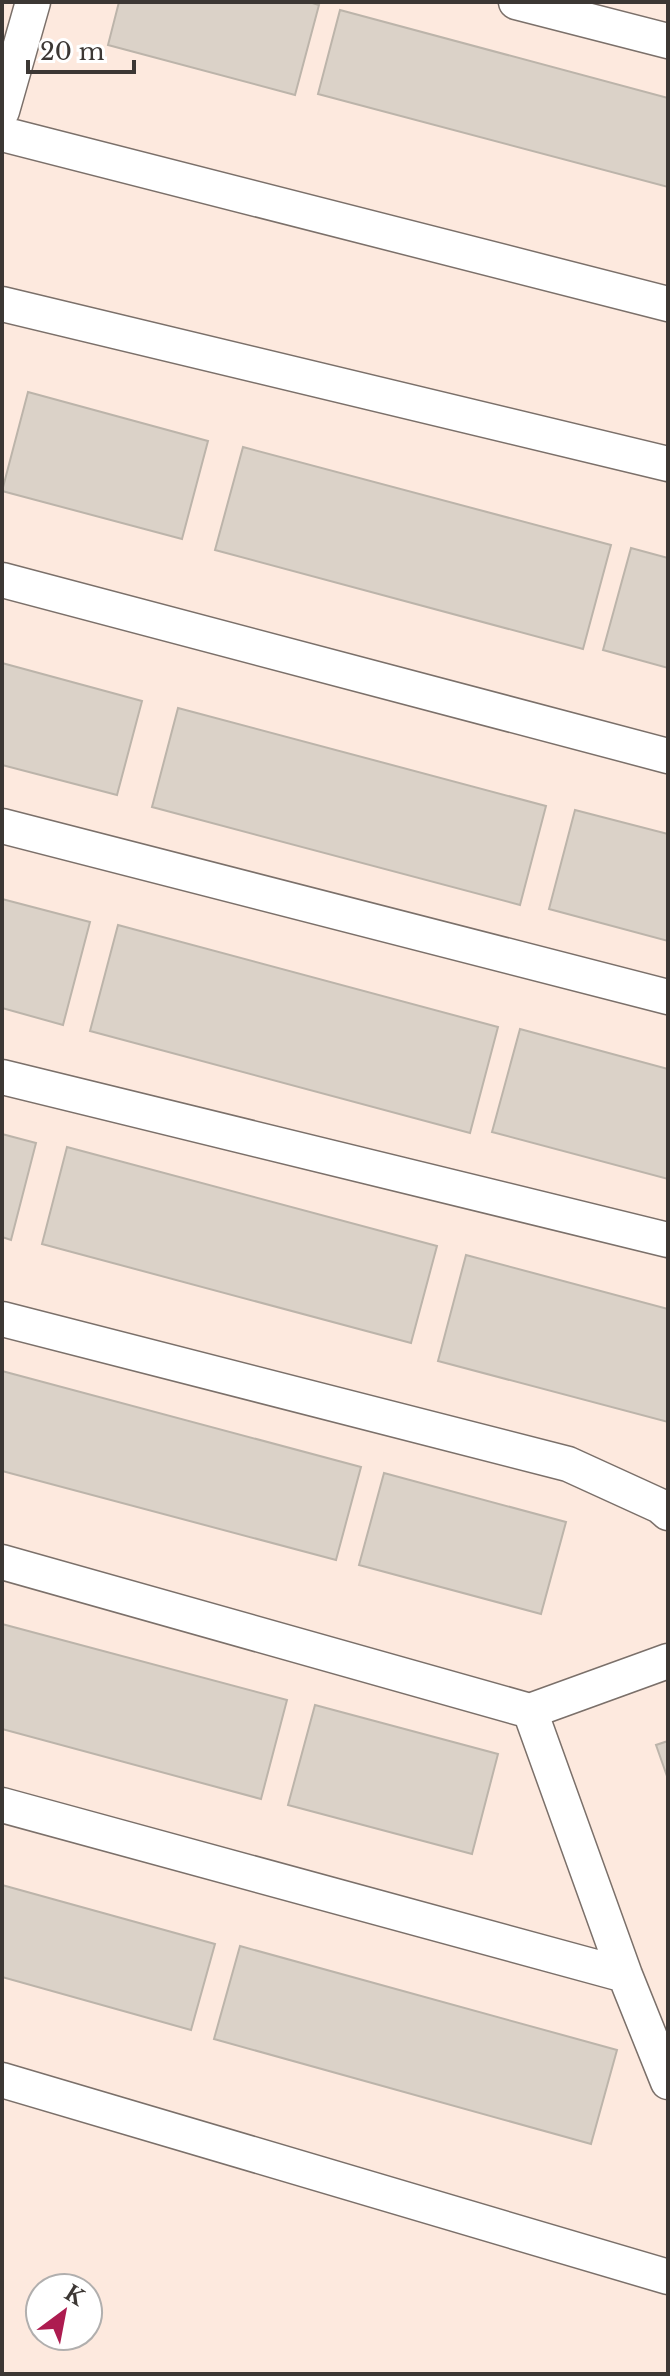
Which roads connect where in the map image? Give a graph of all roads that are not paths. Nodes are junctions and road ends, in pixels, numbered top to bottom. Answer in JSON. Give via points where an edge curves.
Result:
{"nodes":[{"id":1,"x":33,"y":2,"type":"edge"},
{"id":2,"x":516,"y":2,"type":"edge"},
{"id":3,"x":668,"y":41,"type":"edge"},
{"id":4,"x":2,"y":111,"type":"edge"},
{"id":5,"x":2,"y":134,"type":"edge"},
{"id":6,"x":2,"y":304,"type":"edge"},
{"id":7,"x":668,"y":304,"type":"edge"},
{"id":8,"x":668,"y":464,"type":"edge"},
{"id":9,"x":2,"y":580,"type":"edge"},
{"id":10,"x":668,"y":756,"type":"edge"},
{"id":11,"x":2,"y":826,"type":"edge"},
{"id":12,"x":668,"y":997,"type":"edge"},
{"id":13,"x":2,"y":1077,"type":"edge"},
{"id":14,"x":668,"y":1240,"type":"edge"},
{"id":15,"x":2,"y":1319,"type":"edge"},
{"id":16,"x":668,"y":1513,"type":"edge"},
{"id":17,"x":2,"y":1562,"type":"edge"},
{"id":18,"x":668,"y":1661,"type":"edge"},
{"id":19,"x":530,"y":1711,"type":"junction"},
{"id":20,"x":2,"y":1805,"type":"edge"},
{"id":21,"x":625,"y":1975,"type":"junction"},
{"id":22,"x":2,"y":2080,"type":"edge"},
{"id":23,"x":668,"y":2082,"type":"edge"},
{"id":24,"x":668,"y":2277,"type":"edge"}],
"edges":[{"from":1,"to":4,"type":"street"},
{"from":2,"to":3,"type":"street"},
{"from":5,"to":7,"type":"street"},
{"from":6,"to":8,"type":"street"},
{"from":9,"to":10,"type":"street"},
{"from":11,"to":12,"type":"street"},
{"from":13,"to":14,"type":"street"},
{"from":15,"to":16,"type":"street","via":[[568,1464]]},
{"from":17,"to":19,"type":"street"},
{"from":18,"to":19,"type":"street"},
{"from":19,"to":21,"type":"street"},
{"from":20,"to":21,"type":"street"},
{"from":21,"to":23,"type":"street"},
{"from":22,"to":24,"type":"street"}]}
